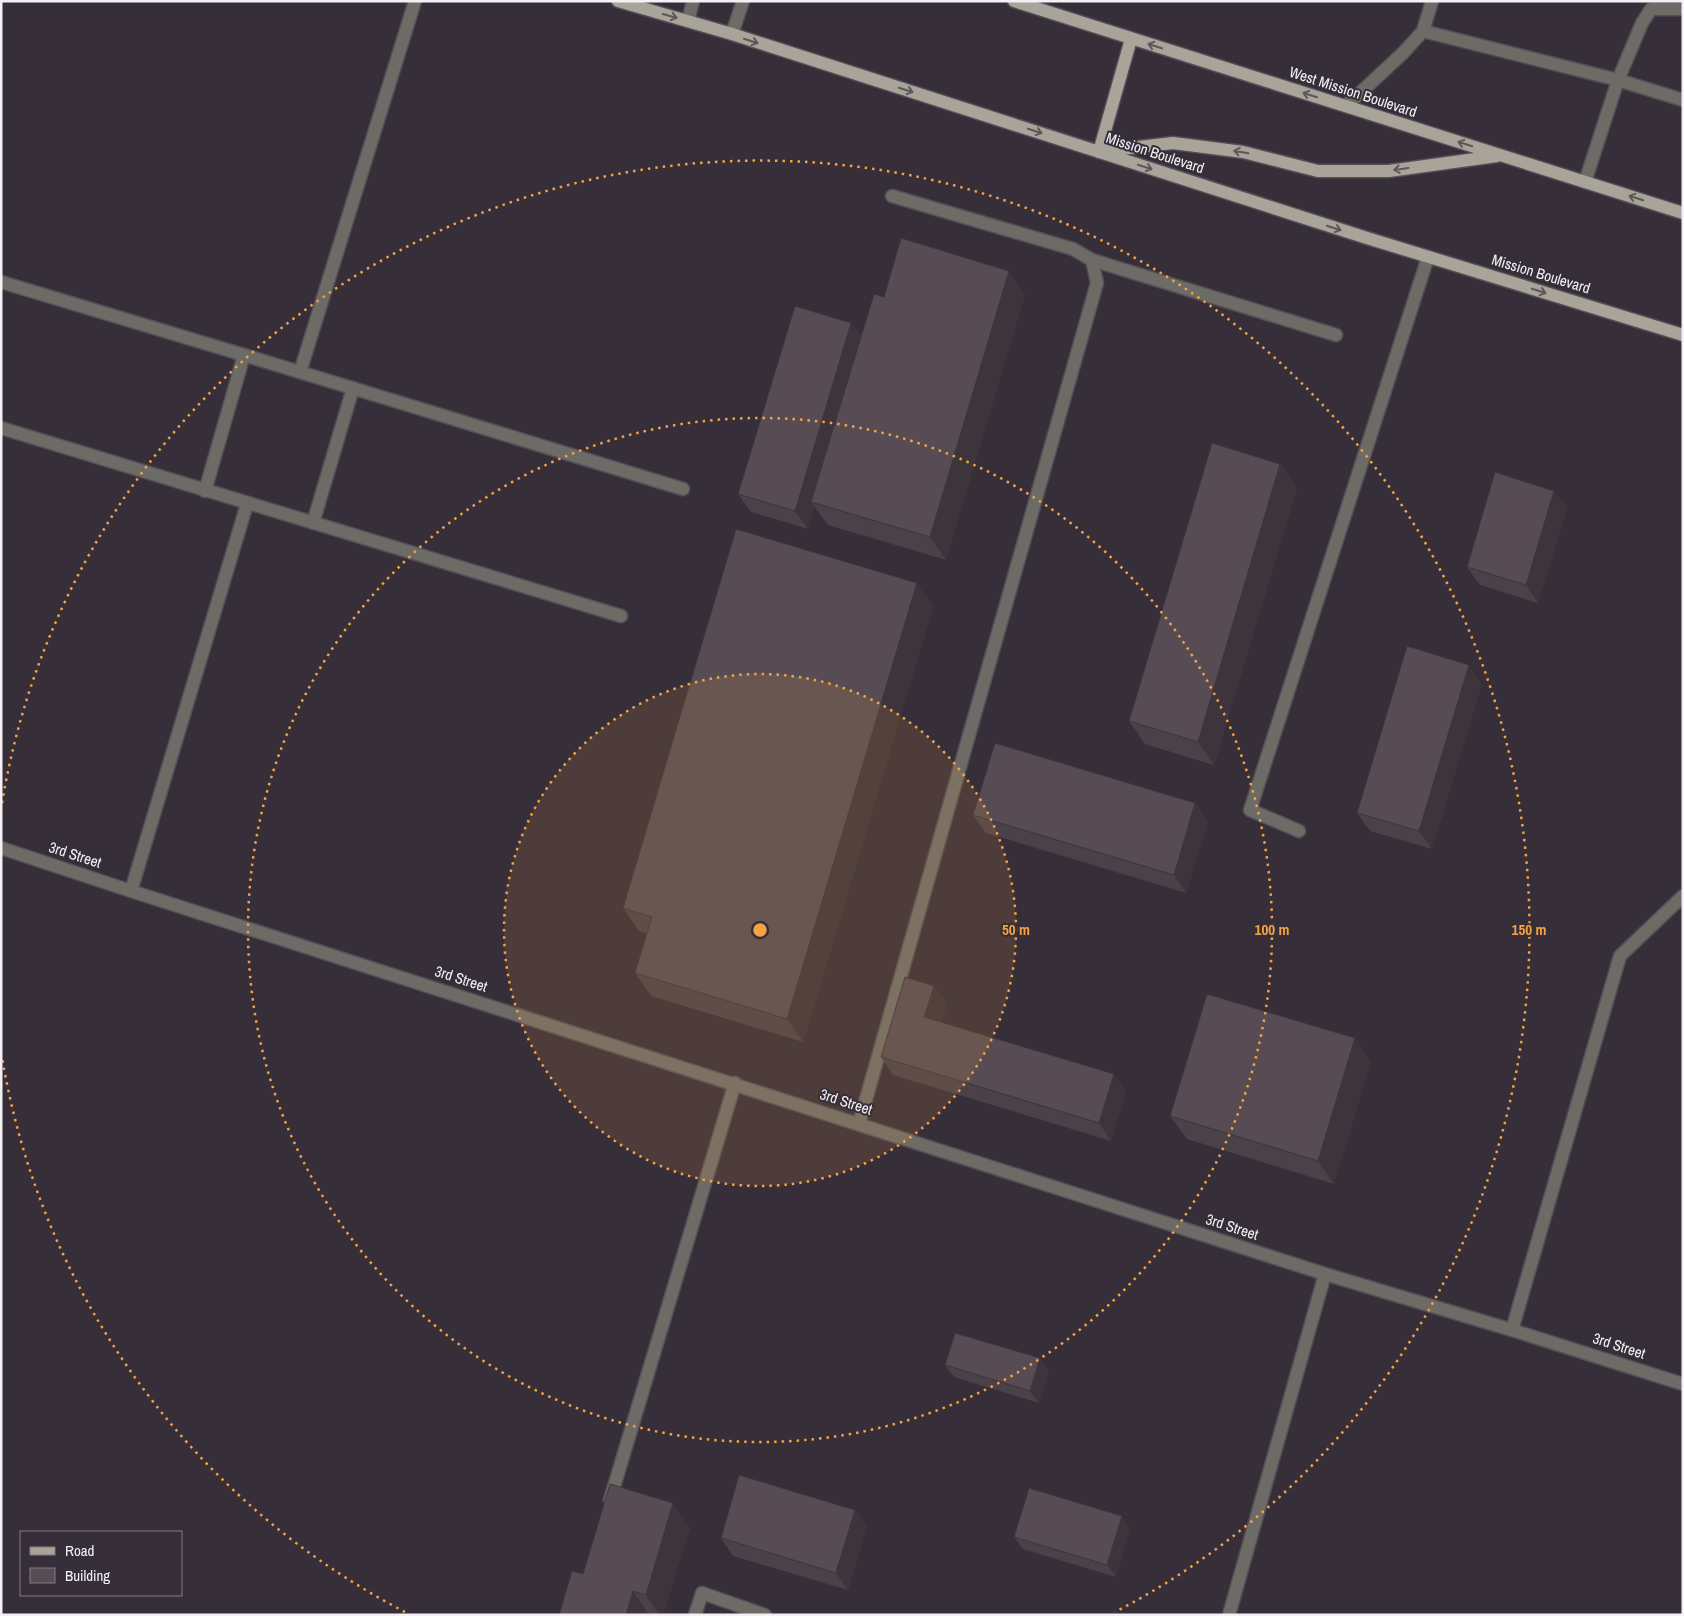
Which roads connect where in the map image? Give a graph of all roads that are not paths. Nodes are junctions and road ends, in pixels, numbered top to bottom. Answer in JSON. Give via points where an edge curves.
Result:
{"nodes":[{"id":1,"x":415,"y":1,"type":"edge"},
{"id":2,"x":618,"y":1,"type":"edge"},
{"id":3,"x":693,"y":1,"type":"edge"},
{"id":4,"x":743,"y":1,"type":"edge"},
{"id":5,"x":1014,"y":1,"type":"edge"},
{"id":6,"x":1432,"y":1,"type":"edge"},
{"id":7,"x":1683,"y":9,"type":"edge"},
{"id":8,"x":688,"y":21,"type":"junction"},
{"id":9,"x":1423,"y":31,"type":"junction"},
{"id":10,"x":732,"y":34,"type":"junction"},
{"id":11,"x":1131,"y":39,"type":"junction"},
{"id":12,"x":1618,"y":80,"type":"junction"},
{"id":13,"x":1683,"y":100,"type":"edge"},
{"id":14,"x":1346,"y":106,"type":"junction"},
{"id":15,"x":1099,"y":152,"type":"junction"},
{"id":16,"x":1501,"y":155,"type":"junction"},
{"id":17,"x":1586,"y":182,"type":"junction"},
{"id":18,"x":892,"y":196,"type":"dead end"},
{"id":19,"x":1683,"y":213,"type":"edge"},
{"id":20,"x":1428,"y":257,"type":"junction"},
{"id":21,"x":1092,"y":260,"type":"junction"},
{"id":22,"x":1,"y":282,"type":"edge"},
{"id":23,"x":1683,"y":334,"type":"edge"},
{"id":24,"x":1336,"y":335,"type":"dead end"},
{"id":25,"x":244,"y":355,"type":"junction"},
{"id":26,"x":300,"y":372,"type":"junction"},
{"id":27,"x":353,"y":388,"type":"junction"},
{"id":28,"x":1,"y":428,"type":"edge"},
{"id":29,"x":683,"y":490,"type":"dead end"},
{"id":30,"x":205,"y":491,"type":"junction"},
{"id":31,"x":247,"y":504,"type":"junction"},
{"id":32,"x":313,"y":523,"type":"junction"},
{"id":33,"x":621,"y":616,"type":"dead end"},
{"id":34,"x":1299,"y":831,"type":"dead end"},
{"id":35,"x":1,"y":848,"type":"edge"},
{"id":36,"x":130,"y":891,"type":"junction"},
{"id":37,"x":1683,"y":896,"type":"edge"},
{"id":38,"x":735,"y":1083,"type":"junction"},
{"id":39,"x":859,"y":1124,"type":"junction"},
{"id":40,"x":1326,"y":1274,"type":"junction"},
{"id":41,"x":1512,"y":1330,"type":"junction"},
{"id":42,"x":1683,"y":1384,"type":"edge"},
{"id":43,"x":607,"y":1510,"type":"edge"},
{"id":44,"x":696,"y":1615,"type":"edge"},
{"id":45,"x":764,"y":1615,"type":"edge"},
{"id":46,"x":1229,"y":1615,"type":"edge"}],
"edges":[{"from":1,"to":26,"type":"street"},
{"from":2,"to":8,"type":"main road","name":"Mission Boulevard","one_way":true},
{"from":3,"to":8,"type":"street"},
{"from":4,"to":10,"type":"street"},
{"from":5,"to":11,"type":"main road","name":"West Mission Boulevard"},
{"from":6,"to":9,"type":"street"},
{"from":7,"to":12,"type":"street","via":[[1651,9]]},
{"from":8,"to":10,"type":"main road","name":"Mission Boulevard"},
{"from":9,"to":12,"type":"street"},
{"from":9,"to":14,"type":"street"},
{"from":10,"to":15,"type":"main road","name":"Mission Boulevard","one_way":true},
{"from":14,"to":11,"type":"main road","name":"West Mission Boulevard","one_way":true},
{"from":11,"to":15,"type":"main road"},
{"from":12,"to":13,"type":"street"},
{"from":12,"to":17,"type":"street"},
{"from":16,"to":14,"type":"main road","name":"West Mission Boulevard","one_way":true},
{"from":16,"to":15,"type":"main road","one_way":true,"via":[[1389,170],[1318,171],[1243,152],[1172,143]]},
{"from":15,"to":20,"type":"main road","name":"Mission Boulevard","one_way":true},
{"from":16,"to":17,"type":"main road","name":"West Mission Boulevard"},
{"from":19,"to":17,"type":"main road","name":"West Mission Boulevard","one_way":true},
{"from":18,"to":21,"type":"street","via":[[1073,249]]},
{"from":20,"to":23,"type":"main road","name":"Mission Boulevard","one_way":true},
{"from":20,"to":34,"type":"street","via":[[1250,810]]},
{"from":21,"to":24,"type":"street"},
{"from":21,"to":39,"type":"street","via":[[1097,283]]},
{"from":22,"to":25,"type":"street"},
{"from":25,"to":26,"type":"street"},
{"from":25,"to":30,"type":"street"},
{"from":26,"to":27,"type":"street"},
{"from":27,"to":29,"type":"street"},
{"from":27,"to":32,"type":"street"},
{"from":28,"to":30,"type":"street"},
{"from":30,"to":31,"type":"street"},
{"from":31,"to":32,"type":"street"},
{"from":31,"to":36,"type":"street"},
{"from":32,"to":33,"type":"street"},
{"from":35,"to":36,"type":"street","name":"3rd Street"},
{"from":36,"to":38,"type":"street","name":"3rd Street"},
{"from":37,"to":41,"type":"street","via":[[1620,956]]},
{"from":38,"to":39,"type":"street","name":"3rd Street"},
{"from":38,"to":43,"type":"street"},
{"from":39,"to":40,"type":"street","name":"3rd Street"},
{"from":40,"to":41,"type":"street","name":"3rd Street"},
{"from":40,"to":46,"type":"street"},
{"from":41,"to":42,"type":"street","name":"3rd Street"},
{"from":44,"to":45,"type":"street","via":[[702,1593]]}]}
